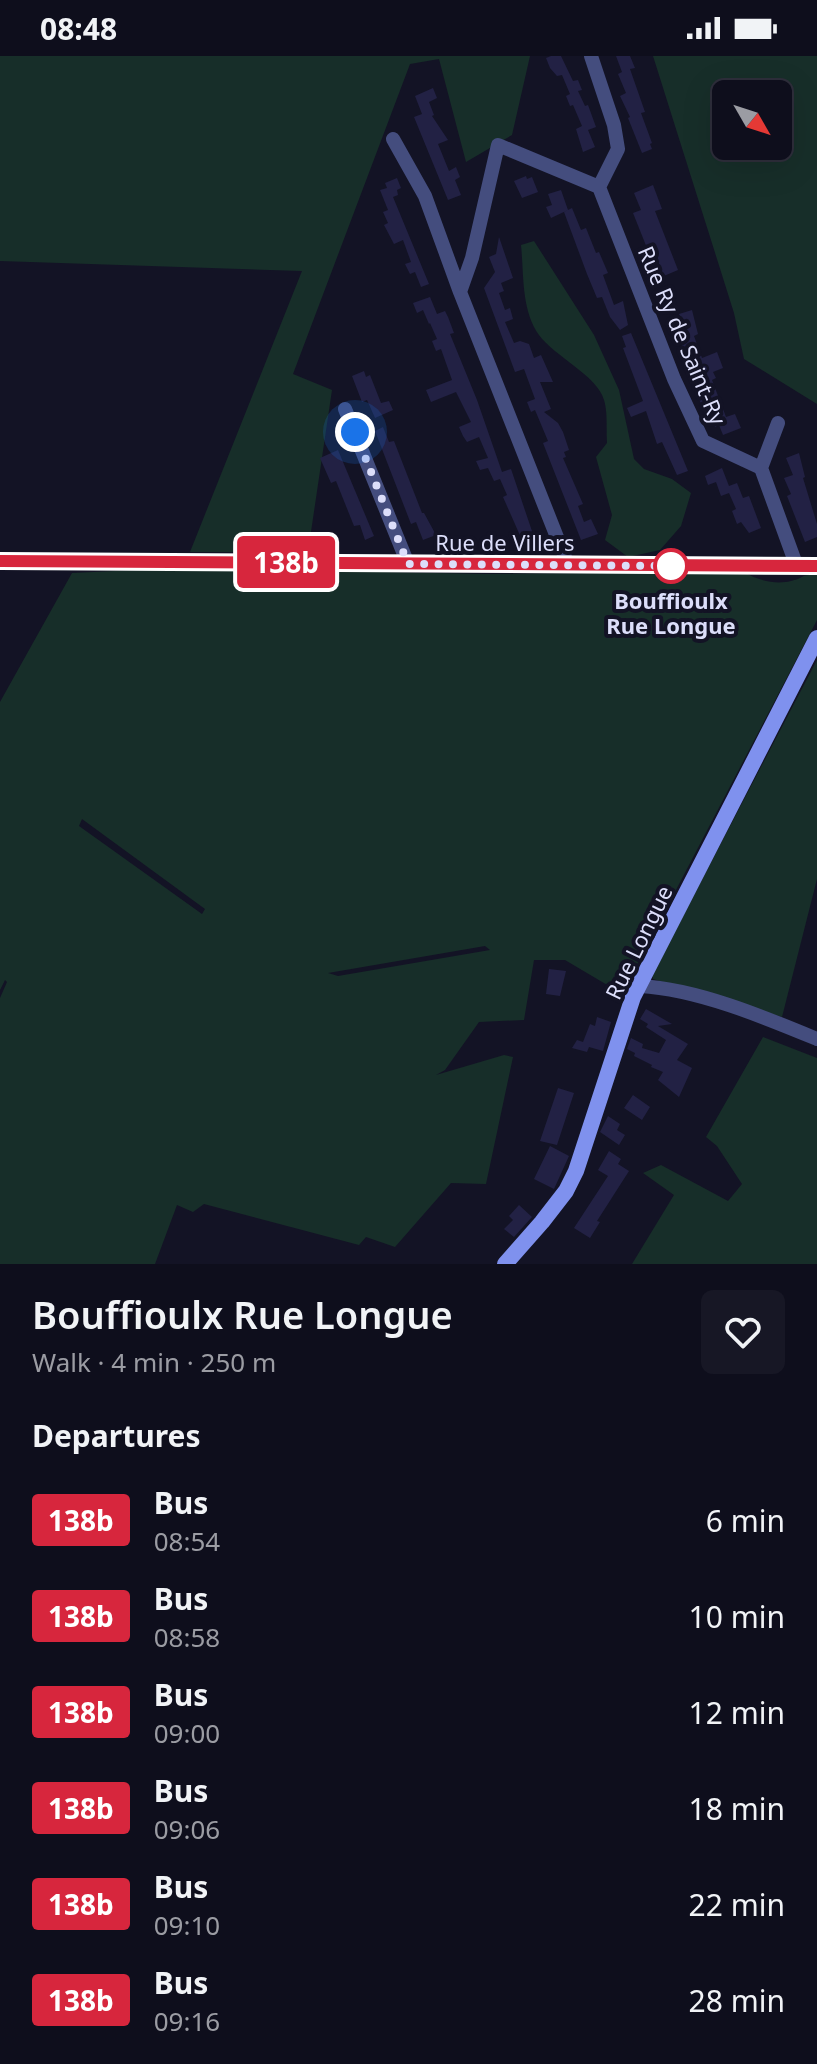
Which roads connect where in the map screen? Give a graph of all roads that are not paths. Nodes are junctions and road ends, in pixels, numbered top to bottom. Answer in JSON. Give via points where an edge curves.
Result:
{"nodes":[{"id":1,"x":591,"y":56,"type":"edge"},
{"id":2,"x":393,"y":139,"type":"dead end"},
{"id":3,"x":599,"y":187,"type":"junction"},
{"id":4,"x":460,"y":292,"type":"junction"},
{"id":5,"x":345,"y":409,"type":"dead end"},
{"id":6,"x":778,"y":423,"type":"dead end"},
{"id":7,"x":761,"y":468,"type":"junction"},
{"id":8,"x":0,"y":561,"type":"edge"},
{"id":9,"x":408,"y":564,"type":"junction"},
{"id":10,"x":568,"y":565,"type":"junction"},
{"id":11,"x":817,"y":566,"type":"edge"},
{"id":12,"x":797,"y":567,"type":"junction"},
{"id":13,"x":817,"y":638,"type":"edge"},
{"id":14,"x":640,"y":986,"type":"junction"},
{"id":15,"x":817,"y":1039,"type":"edge"},
{"id":16,"x":505,"y":1264,"type":"edge"}],
"edges":[{"from":1,"to":3,"type":"street","via":[[618,149]]},
{"from":2,"to":4,"type":"street","via":[[425,196]]},
{"from":3,"to":4,"type":"street","via":[[498,145]]},
{"from":3,"to":7,"type":"street","name":"Rue Ry de Saint-Ry","via":[[703,441]]},
{"from":4,"to":10,"type":"street"},
{"from":5,"to":9,"type":"street"},
{"from":6,"to":7,"type":"street"},
{"from":7,"to":12,"type":"street"},
{"from":8,"to":9,"type":"street","name":"Rue de Villers"},
{"from":9,"to":10,"type":"street","name":"Rue de Villers"},
{"from":10,"to":12,"type":"street","name":"Rue de Villers"},
{"from":11,"to":12,"type":"street","name":"Rue de Villers"},
{"from":13,"to":14,"type":"street","name":"Rue Longue"},
{"from":14,"to":15,"type":"street","via":[[758,1014]]},
{"from":14,"to":16,"type":"street","name":"Rue Longue","via":[[576,1171],[550,1212]]}]}
